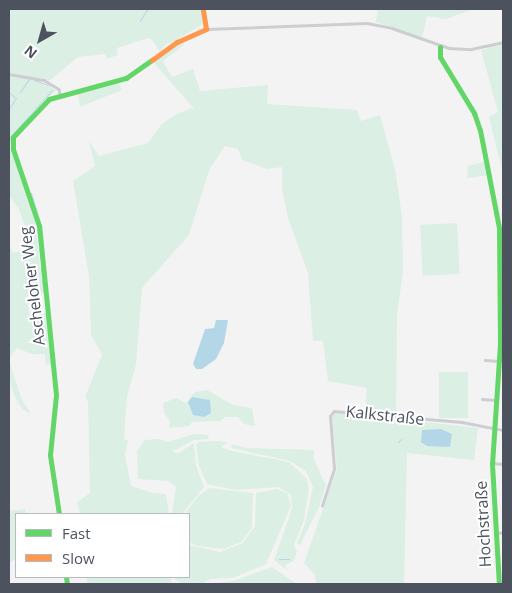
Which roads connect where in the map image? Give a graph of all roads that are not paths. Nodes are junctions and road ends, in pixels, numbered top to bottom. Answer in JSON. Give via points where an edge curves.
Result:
{"nodes":[{"id":1,"x":203,"y":9,"type":"edge"},
{"id":2,"x":206,"y":29,"type":"junction"},
{"id":3,"x":503,"y":42,"type":"edge"},
{"id":4,"x":440,"y":47,"type":"junction"},
{"id":5,"x":9,"y":74,"type":"edge"},
{"id":6,"x":60,"y":95,"type":"junction"},
{"id":7,"x":501,"y":228,"type":"edge"},
{"id":8,"x":502,"y":265,"type":"edge"},
{"id":9,"x":502,"y":294,"type":"edge"},
{"id":10,"x":502,"y":344,"type":"edge"},
{"id":11,"x":485,"y":360,"type":"dead end"},
{"id":12,"x":499,"y":361,"type":"junction"},
{"id":13,"x":482,"y":399,"type":"dead end"},
{"id":14,"x":496,"y":400,"type":"junction"},
{"id":15,"x":494,"y":429,"type":"junction"},
{"id":16,"x":503,"y":430,"type":"edge"},
{"id":17,"x":492,"y":462,"type":"junction"},
{"id":18,"x":503,"y":464,"type":"edge"},
{"id":19,"x":322,"y":506,"type":"dead end"},
{"id":20,"x":59,"y":513,"type":"edge"},
{"id":21,"x":495,"y":532,"type":"junction"},
{"id":22,"x":503,"y":533,"type":"edge"},
{"id":23,"x":499,"y":584,"type":"edge"}],
"edges":[{"from":1,"to":2,"type":"street"},
{"from":2,"to":4,"type":"street","name":"Ascheloher Weg","via":[[367,23],[392,28]]},
{"from":2,"to":6,"type":"street","name":"Ascheloher Weg","via":[[177,42],[126,78],[94,89]]},
{"from":3,"to":4,"type":"street","name":"Ascheloher Weg","via":[[471,49]]},
{"from":4,"to":7,"type":"street","name":"Hochstraße","via":[[440,56],[474,113],[480,130],[492,174]]},
{"from":5,"to":6,"type":"street","via":[[44,80],[59,89]]},
{"from":6,"to":20,"type":"street","name":"Ascheloher Weg","via":[[42,104],[12,142],[39,226],[56,398],[50,456]]},
{"from":7,"to":8,"type":"street","name":"Hochstraße"},
{"from":8,"to":9,"type":"street","name":"Hochstraße"},
{"from":9,"to":10,"type":"street","name":"Hochstraße"},
{"from":10,"to":12,"type":"street","name":"Hochstraße"},
{"from":11,"to":12,"type":"street"},
{"from":12,"to":14,"type":"street","name":"Hochstraße"},
{"from":13,"to":14,"type":"street"},
{"from":14,"to":15,"type":"street","name":"Hochstraße"},
{"from":15,"to":16,"type":"street","name":"Kalkstraße"},
{"from":15,"to":17,"type":"street","name":"Hochstraße"},
{"from":15,"to":19,"type":"street","name":"Kalkstraße","via":[[462,422],[334,411],[330,416],[334,468]]},
{"from":17,"to":18,"type":"street","name":"Hochstraße"},
{"from":17,"to":21,"type":"street","name":"Hochstraße"},
{"from":21,"to":22,"type":"street"},
{"from":21,"to":23,"type":"street","name":"Hochstraße"}]}
